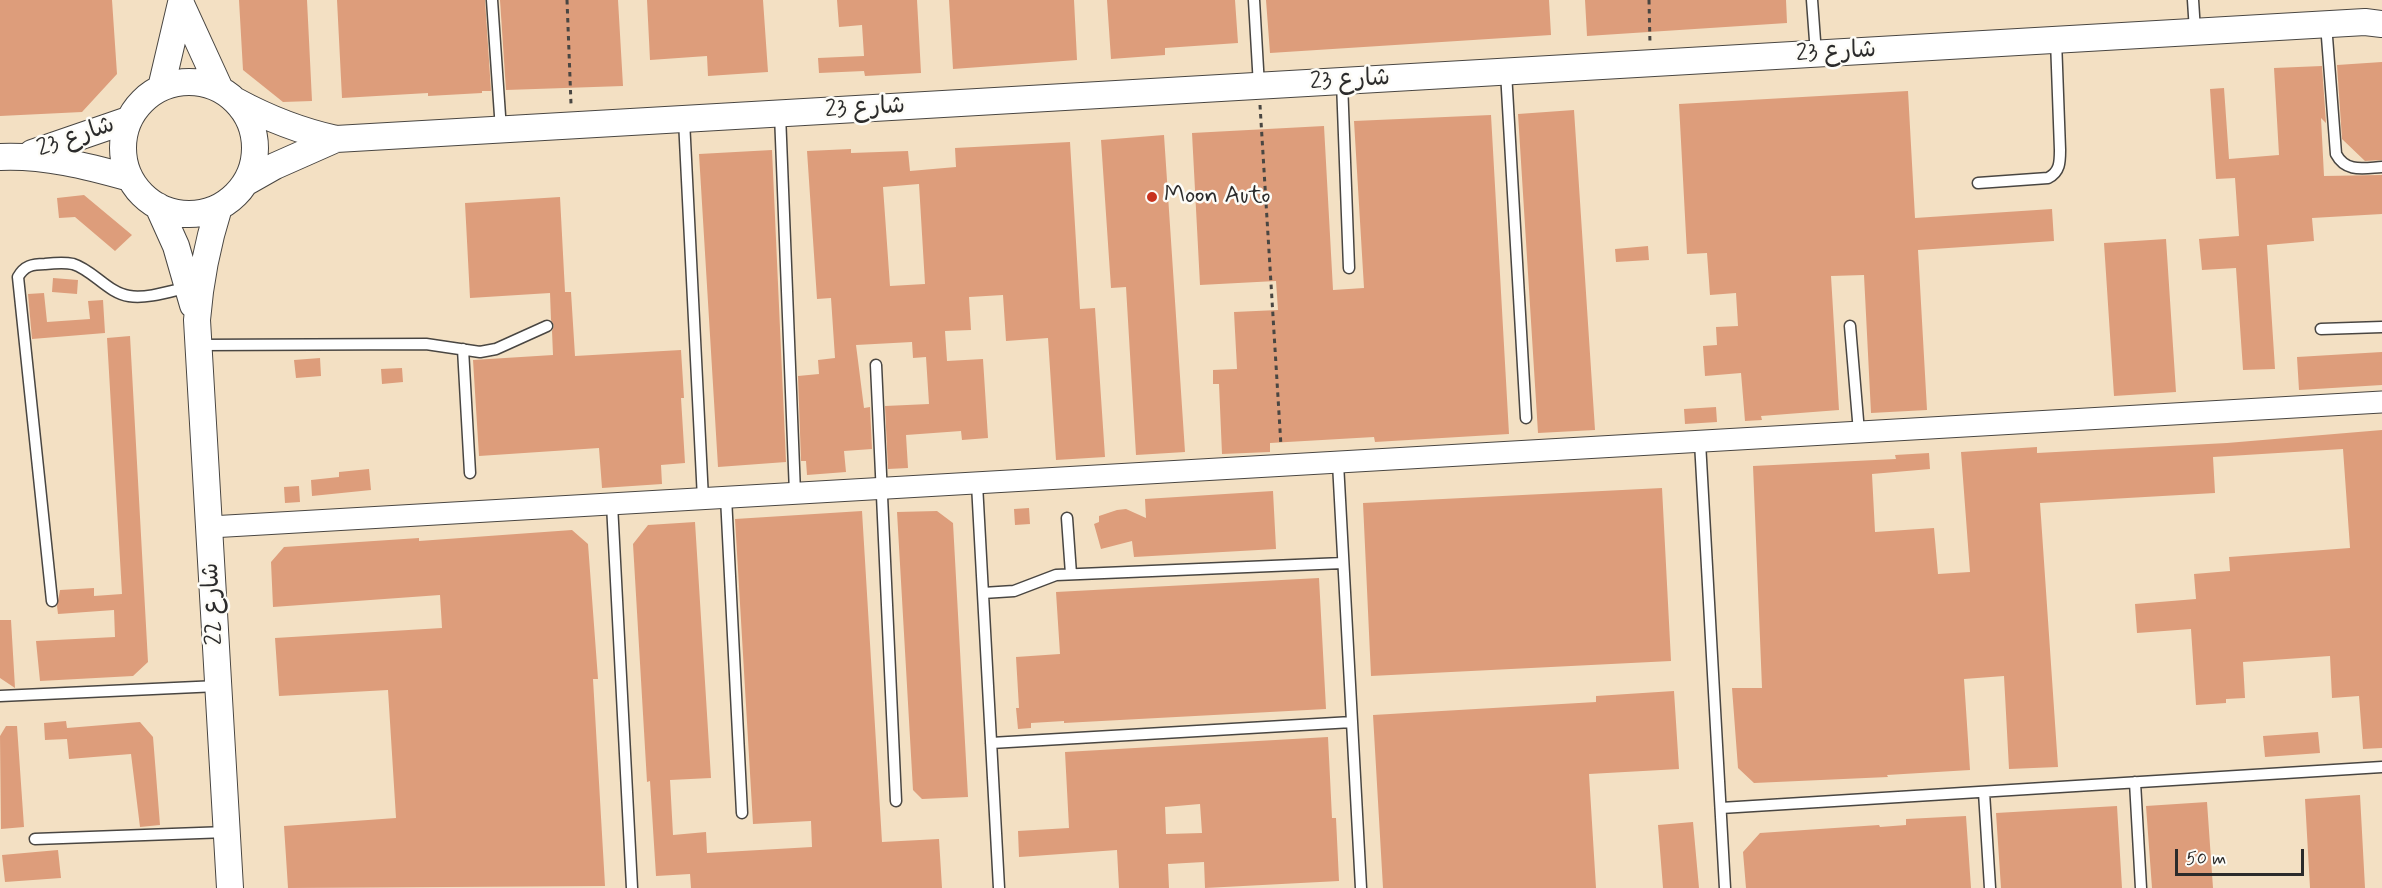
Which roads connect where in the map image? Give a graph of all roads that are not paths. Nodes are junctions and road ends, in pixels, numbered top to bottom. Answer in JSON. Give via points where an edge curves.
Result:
{"nodes":[{"id":1,"x":492,"y":0,"type":"edge"},
{"id":2,"x":1254,"y":0,"type":"edge"},
{"id":3,"x":1812,"y":0,"type":"edge"},
{"id":4,"x":2193,"y":0,"type":"edge"},
{"id":5,"x":181,"y":2,"type":"edge"},
{"id":6,"x":2376,"y":20,"type":"edge"},
{"id":7,"x":2326,"y":24,"type":"junction"},
{"id":8,"x":2195,"y":32,"type":"junction"},
{"id":9,"x":2056,"y":40,"type":"junction"},
{"id":10,"x":1816,"y":54,"type":"junction"},
{"id":11,"x":1506,"y":72,"type":"junction"},
{"id":12,"x":1342,"y":82,"type":"junction"},
{"id":13,"x":1259,"y":87,"type":"junction"},
{"id":14,"x":161,"y":88,"type":"junction"},
{"id":15,"x":228,"y":95,"type":"junction"},
{"id":16,"x":780,"y":114,"type":"junction"},
{"id":17,"x":128,"y":120,"type":"junction"},
{"id":18,"x":684,"y":120,"type":"junction"},
{"id":19,"x":501,"y":130,"type":"junction"},
{"id":20,"x":336,"y":139,"type":"junction"},
{"id":21,"x":12,"y":157,"type":"edge"},
{"id":22,"x":2382,"y":167,"type":"edge"},
{"id":23,"x":130,"y":178,"type":"junction"},
{"id":24,"x":245,"y":183,"type":"junction"},
{"id":25,"x":1978,"y":183,"type":"dead end"},
{"id":26,"x":158,"y":206,"type":"junction"},
{"id":27,"x":219,"y":207,"type":"junction"},
{"id":28,"x":1349,"y":268,"type":"dead end"},
{"id":29,"x":189,"y":287,"type":"junction"},
{"id":30,"x":547,"y":326,"type":"dead end"},
{"id":31,"x":1850,"y":326,"type":"dead end"},
{"id":32,"x":2382,"y":327,"type":"edge"},
{"id":33,"x":2321,"y":329,"type":"dead end"},
{"id":34,"x":198,"y":332,"type":"junction"},
{"id":35,"x":463,"y":349,"type":"junction"},
{"id":36,"x":876,"y":365,"type":"dead end"},
{"id":37,"x":2382,"y":402,"type":"edge"},
{"id":38,"x":1526,"y":418,"type":"dead end"},
{"id":39,"x":1859,"y":432,"type":"junction"},
{"id":40,"x":1700,"y":442,"type":"junction"},
{"id":41,"x":1338,"y":463,"type":"junction"},
{"id":42,"x":470,"y":473,"type":"dead end"},
{"id":43,"x":977,"y":484,"type":"junction"},
{"id":44,"x":882,"y":489,"type":"junction"},
{"id":45,"x":795,"y":493,"type":"junction"},
{"id":46,"x":726,"y":497,"type":"junction"},
{"id":47,"x":704,"y":499,"type":"junction"},
{"id":48,"x":612,"y":504,"type":"junction"},
{"id":49,"x":1067,"y":518,"type":"dead end"},
{"id":50,"x":210,"y":527,"type":"junction"},
{"id":51,"x":1343,"y":563,"type":"junction"},
{"id":52,"x":1071,"y":574,"type":"junction"},
{"id":53,"x":983,"y":593,"type":"junction"},
{"id":54,"x":52,"y":601,"type":"dead end"},
{"id":55,"x":219,"y":686,"type":"junction"},
{"id":56,"x":0,"y":696,"type":"edge"},
{"id":57,"x":1352,"y":723,"type":"junction"},
{"id":58,"x":991,"y":743,"type":"junction"},
{"id":59,"x":2382,"y":767,"type":"edge"},
{"id":60,"x":2135,"y":782,"type":"junction"},
{"id":61,"x":1984,"y":792,"type":"junction"},
{"id":62,"x":896,"y":801,"type":"dead end"},
{"id":63,"x":1721,"y":808,"type":"junction"},
{"id":64,"x":742,"y":813,"type":"dead end"},
{"id":65,"x":227,"y":832,"type":"junction"},
{"id":66,"x":35,"y":839,"type":"dead end"},
{"id":67,"x":230,"y":888,"type":"edge"},
{"id":68,"x":632,"y":888,"type":"edge"},
{"id":69,"x":999,"y":888,"type":"edge"},
{"id":70,"x":1361,"y":888,"type":"edge"},
{"id":71,"x":1725,"y":888,"type":"edge"},
{"id":72,"x":1990,"y":888,"type":"edge"},
{"id":73,"x":2141,"y":888,"type":"edge"}],
"edges":[{"from":1,"to":19,"type":"lane"},
{"from":2,"to":13,"type":"lane"},
{"from":3,"to":10,"type":"lane"},
{"from":4,"to":8,"type":"lane"},
{"from":5,"to":14,"type":"street"},
{"from":5,"to":15,"type":"street"},
{"from":6,"to":7,"type":"street","name":"شارع 23"},
{"from":7,"to":8,"type":"street","name":"شارع 23"},
{"from":7,"to":22,"type":"lane","via":[[2336,154],[2355,169]]},
{"from":8,"to":9,"type":"street","name":"شارع 23"},
{"from":9,"to":10,"type":"street","name":"شارع 23"},
{"from":9,"to":25,"type":"lane","via":[[2061,150],[2057,172],[2049,178]]},
{"from":10,"to":11,"type":"street","name":"شارع 23"},
{"from":11,"to":12,"type":"street","name":"شارع 23"},
{"from":11,"to":38,"type":"lane"},
{"from":12,"to":13,"type":"street","name":"شارع 23"},
{"from":12,"to":28,"type":"lane"},
{"from":13,"to":16,"type":"street","name":"شارع 23"},
{"from":14,"to":15,"type":"street","via":[[181,82],[201,83]]},
{"from":14,"to":17,"type":"street","via":[[148,96]]},
{"from":15,"to":20,"type":"street","name":"شارع 23","via":[[268,118]]},
{"from":15,"to":24,"type":"street","via":[[252,126],[255,155]]},
{"from":16,"to":18,"type":"street","name":"شارع 23"},
{"from":16,"to":45,"type":"lane"},
{"from":17,"to":21,"type":"street","name":"شارع 23"},
{"from":17,"to":23,"type":"street","via":[[123,159]]},
{"from":18,"to":19,"type":"street","name":"شارع 23"},
{"from":18,"to":47,"type":"lane"},
{"from":19,"to":20,"type":"street","name":"شارع 23"},
{"from":20,"to":24,"type":"street","name":"شارع 23"},
{"from":21,"to":23,"type":"street","name":"شارع 23","via":[[60,161]]},
{"from":23,"to":26,"type":"street"},
{"from":24,"to":27,"type":"street"},
{"from":26,"to":27,"type":"street","via":[[178,213],[199,213]]},
{"from":26,"to":29,"type":"street","name":"شارع 22"},
{"from":27,"to":34,"type":"street","name":"شارع 22","via":[[200,282]]},
{"from":29,"to":34,"type":"street","name":"شارع 22"},
{"from":29,"to":54,"type":"lane","via":[[127,296],[70,263],[34,264],[18,277]]},
{"from":30,"to":35,"type":"lane","via":[[496,349]]},
{"from":31,"to":39,"type":"lane"},
{"from":32,"to":33,"type":"lane"},
{"from":34,"to":35,"type":"lane"},
{"from":34,"to":50,"type":"street","name":"شارع 22"},
{"from":35,"to":42,"type":"lane"},
{"from":36,"to":44,"type":"lane"},
{"from":37,"to":39,"type":"street"},
{"from":39,"to":40,"type":"street"},
{"from":40,"to":41,"type":"street"},
{"from":40,"to":63,"type":"lane"},
{"from":41,"to":43,"type":"street"},
{"from":41,"to":51,"type":"lane"},
{"from":43,"to":44,"type":"street"},
{"from":43,"to":53,"type":"lane"},
{"from":44,"to":45,"type":"street"},
{"from":44,"to":62,"type":"lane"},
{"from":45,"to":46,"type":"street"},
{"from":46,"to":47,"type":"street"},
{"from":46,"to":64,"type":"lane"},
{"from":47,"to":48,"type":"street"},
{"from":48,"to":50,"type":"street"},
{"from":48,"to":68,"type":"lane"},
{"from":49,"to":52,"type":"lane"},
{"from":50,"to":55,"type":"street","name":"شارع 22"},
{"from":51,"to":52,"type":"lane"},
{"from":51,"to":57,"type":"lane"},
{"from":52,"to":53,"type":"lane","via":[[1049,577],[1014,591]]},
{"from":53,"to":58,"type":"lane"},
{"from":55,"to":56,"type":"lane"},
{"from":55,"to":65,"type":"street","name":"شارع 22"},
{"from":57,"to":58,"type":"lane"},
{"from":57,"to":70,"type":"lane"},
{"from":58,"to":69,"type":"lane"},
{"from":59,"to":60,"type":"lane"},
{"from":60,"to":61,"type":"lane"},
{"from":60,"to":73,"type":"lane"},
{"from":61,"to":63,"type":"lane"},
{"from":61,"to":72,"type":"lane"},
{"from":63,"to":71,"type":"lane"},
{"from":65,"to":66,"type":"lane"},
{"from":65,"to":67,"type":"street","name":"شارع 22"}]}
